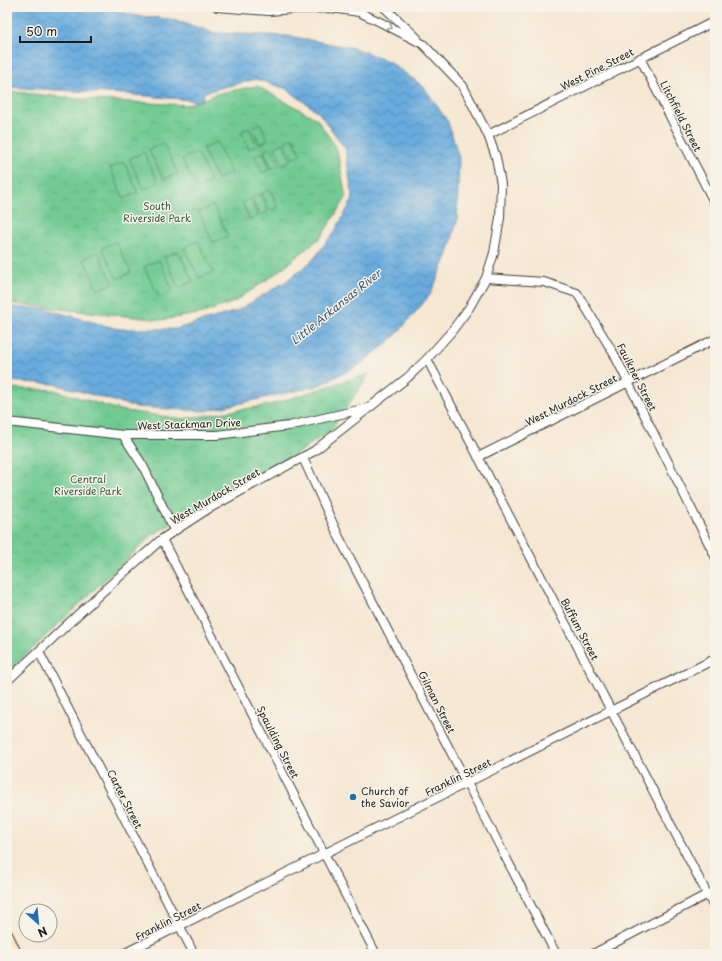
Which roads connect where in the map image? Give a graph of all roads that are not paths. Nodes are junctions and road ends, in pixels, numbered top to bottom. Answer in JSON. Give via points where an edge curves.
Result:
{"nodes":[{"id":1,"x":217,"y":7,"type":"edge"},
{"id":2,"x":384,"y":7,"type":"edge"},
{"id":3,"x":302,"y":8,"type":"edge"},
{"id":4,"x":715,"y":21,"type":"edge"},
{"id":5,"x":423,"y":44,"type":"junction"},
{"id":6,"x":640,"y":58,"type":"junction"},
{"id":7,"x":488,"y":135,"type":"junction"},
{"id":8,"x":715,"y":204,"type":"edge"},
{"id":9,"x":486,"y":278,"type":"junction"},
{"id":10,"x":715,"y":338,"type":"edge"},
{"id":11,"x":427,"y":359,"type":"junction"},
{"id":12,"x":628,"y":382,"type":"junction"},
{"id":13,"x":370,"y":407,"type":"junction"},
{"id":14,"x":7,"y":422,"type":"edge"},
{"id":15,"x":123,"y":435,"type":"junction"},
{"id":16,"x":478,"y":457,"type":"junction"},
{"id":17,"x":302,"y":458,"type":"junction"},
{"id":18,"x":174,"y":530,"type":"junction"},
{"id":19,"x":162,"y":539,"type":"junction"},
{"id":20,"x":715,"y":556,"type":"edge"},
{"id":21,"x":39,"y":652,"type":"junction"},
{"id":22,"x":715,"y":659,"type":"edge"},
{"id":23,"x":7,"y":681,"type":"edge"},
{"id":24,"x":612,"y":712,"type":"junction"},
{"id":25,"x":467,"y":783,"type":"junction"},
{"id":26,"x":325,"y":854,"type":"junction"},
{"id":27,"x":708,"y":894,"type":"junction"},
{"id":28,"x":715,"y":908,"type":"edge"},
{"id":29,"x":179,"y":926,"type":"junction"},
{"id":30,"x":7,"y":935,"type":"edge"},
{"id":31,"x":16,"y":954,"type":"edge"},
{"id":32,"x":124,"y":954,"type":"edge"},
{"id":33,"x":194,"y":954,"type":"edge"},
{"id":34,"x":376,"y":954,"type":"edge"},
{"id":35,"x":556,"y":954,"type":"edge"},
{"id":36,"x":593,"y":954,"type":"edge"}],
"edges":[{"from":1,"to":3,"type":"street","via":[[269,11]]},
{"from":2,"to":5,"type":"street","name":"West Murdock Street"},
{"from":3,"to":5,"type":"street","one_way":true,"via":[[331,8],[358,12]]},
{"from":4,"to":6,"type":"street","name":"West Pine Street"},
{"from":5,"to":7,"type":"street","name":"West Murdock Street","via":[[463,86]]},
{"from":6,"to":7,"type":"street","name":"West Pine Street"},
{"from":6,"to":8,"type":"street","name":"Litchfield Street"},
{"from":7,"to":9,"type":"street","name":"West Murdock Street","via":[[498,167],[502,200],[496,243]]},
{"from":9,"to":11,"type":"street","name":"West Murdock Street","via":[[469,308]]},
{"from":9,"to":12,"type":"street","name":"Faulkner Street","via":[[544,282],[577,293]]},
{"from":10,"to":12,"type":"street","name":"West Murdock Street"},
{"from":11,"to":13,"type":"street","name":"West Murdock Street"},
{"from":11,"to":16,"type":"street","name":"Buffum Street"},
{"from":12,"to":16,"type":"street","name":"West Murdock Street"},
{"from":12,"to":20,"type":"street","name":"Faulkner Street"},
{"from":13,"to":15,"type":"street","name":"West Stackman Drive","via":[[315,422],[264,431],[217,435]]},
{"from":13,"to":17,"type":"street","name":"West Murdock Street"},
{"from":14,"to":15,"type":"street","name":"West Stackman Drive"},
{"from":15,"to":18,"type":"street","via":[[143,466]]},
{"from":16,"to":24,"type":"street","name":"Buffum Street"},
{"from":17,"to":18,"type":"street","name":"West Murdock Street","via":[[232,495]]},
{"from":17,"to":25,"type":"street","name":"Gilman Street","via":[[339,537]]},
{"from":18,"to":19,"type":"street","name":"West Murdock Street"},
{"from":19,"to":21,"type":"street","name":"West Murdock Street"},
{"from":19,"to":26,"type":"street","name":"Spaulding Street"},
{"from":21,"to":23,"type":"street","name":"West Murdock Street"},
{"from":21,"to":29,"type":"street","name":"Carter Street"},
{"from":22,"to":24,"type":"street","name":"Franklin Street"},
{"from":24,"to":25,"type":"street","name":"Franklin Street"},
{"from":24,"to":27,"type":"street","name":"Buffum Street"},
{"from":25,"to":26,"type":"street","name":"Franklin Street"},
{"from":25,"to":35,"type":"street","name":"Gilman Street"},
{"from":26,"to":29,"type":"street","name":"Franklin Street"},
{"from":26,"to":34,"type":"street","name":"Spaulding Street"},
{"from":27,"to":28,"type":"street","name":"Buffum Street"},
{"from":27,"to":36,"type":"street"},
{"from":29,"to":32,"type":"street","name":"Franklin Street"},
{"from":29,"to":33,"type":"street","name":"Carter Street"},
{"from":30,"to":31,"type":"street"}]}
